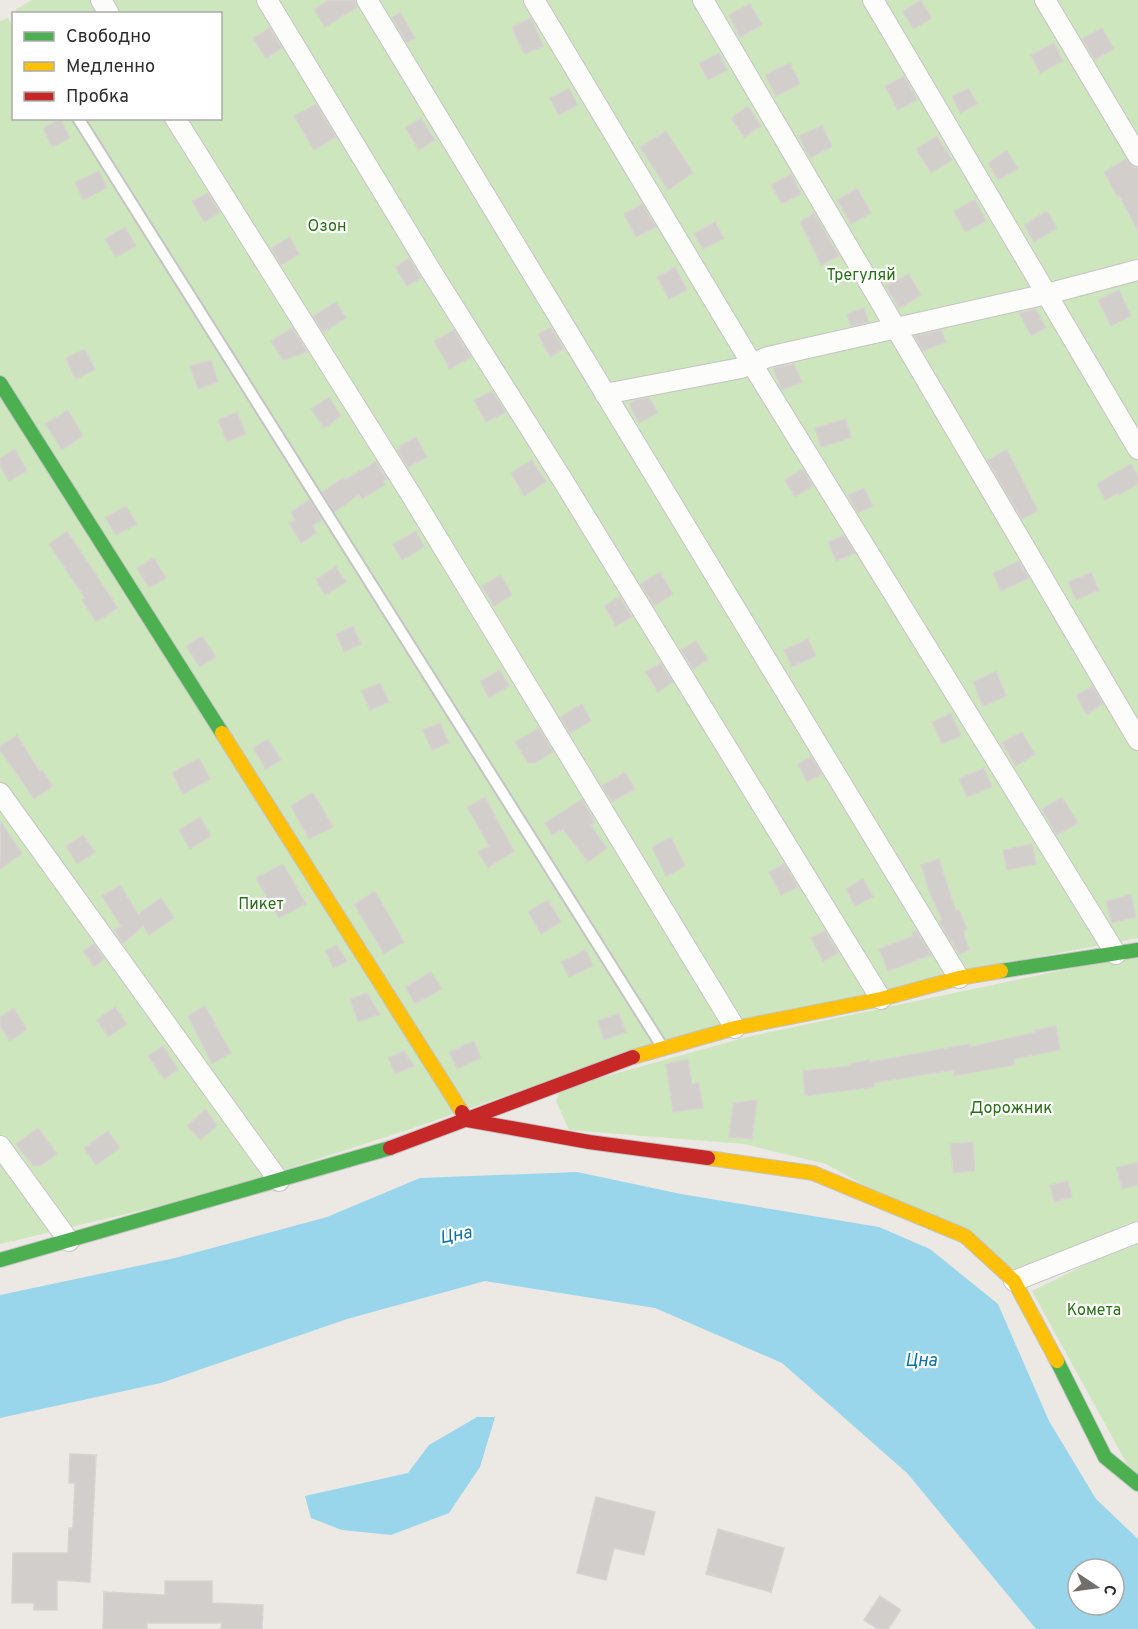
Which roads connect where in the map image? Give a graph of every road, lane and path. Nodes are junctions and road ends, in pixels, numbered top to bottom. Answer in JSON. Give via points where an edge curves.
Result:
{"nodes":[{"id":1,"x":267,"y":0,"type":"edge"},
{"id":2,"x":367,"y":0,"type":"edge"},
{"id":3,"x":534,"y":0,"type":"edge"},
{"id":4,"x":703,"y":0,"type":"edge"},
{"id":5,"x":873,"y":0,"type":"edge"},
{"id":6,"x":1045,"y":0,"type":"edge"},
{"id":7,"x":79,"y":120,"type":"edge"},
{"id":8,"x":176,"y":120,"type":"edge"},
{"id":9,"x":1138,"y":156,"type":"edge"},
{"id":10,"x":1138,"y":270,"type":"edge"},
{"id":11,"x":1047,"y":294,"type":"junction"},
{"id":12,"x":895,"y":329,"type":"junction"},
{"id":13,"x":752,"y":364,"type":"junction"},
{"id":14,"x":0,"y":383,"type":"edge"},
{"id":15,"x":605,"y":394,"type":"junction"},
{"id":16,"x":1138,"y":449,"type":"edge"},
{"id":17,"x":1138,"y":740,"type":"edge"},
{"id":18,"x":0,"y":793,"type":"edge"},
{"id":19,"x":1138,"y":950,"type":"edge"},
{"id":20,"x":1116,"y":954,"type":"junction"},
{"id":21,"x":959,"y":978,"type":"junction"},
{"id":22,"x":881,"y":999,"type":"junction"},
{"id":23,"x":735,"y":1028,"type":"junction"},
{"id":24,"x":663,"y":1049,"type":"junction"},
{"id":25,"x":467,"y":1120,"type":"junction"},
{"id":26,"x":0,"y":1146,"type":"edge"},
{"id":27,"x":279,"y":1181,"type":"junction"},
{"id":28,"x":1138,"y":1232,"type":"edge"},
{"id":29,"x":69,"y":1241,"type":"junction"},
{"id":30,"x":0,"y":1260,"type":"edge"},
{"id":31,"x":1014,"y":1281,"type":"junction"},
{"id":32,"x":1138,"y":1484,"type":"edge"}],
"edges":[{"from":1,"to":22,"type":"street"},
{"from":2,"to":15,"type":"street"},
{"from":3,"to":13,"type":"street"},
{"from":4,"to":12,"type":"street"},
{"from":5,"to":11,"type":"street"},
{"from":6,"to":9,"type":"street"},
{"from":7,"to":24,"type":"lane"},
{"from":8,"to":23,"type":"street","via":[[410,493]]},
{"from":10,"to":11,"type":"street"},
{"from":11,"to":12,"type":"street"},
{"from":11,"to":16,"type":"street"},
{"from":12,"to":13,"type":"street"},
{"from":12,"to":17,"type":"street"},
{"from":13,"to":15,"type":"street"},
{"from":13,"to":20,"type":"street"},
{"from":14,"to":25,"type":"street"},
{"from":15,"to":21,"type":"street"},
{"from":18,"to":27,"type":"street"},
{"from":19,"to":20,"type":"street"},
{"from":20,"to":21,"type":"street"},
{"from":21,"to":22,"type":"street"},
{"from":22,"to":23,"type":"street"},
{"from":23,"to":24,"type":"street"},
{"from":24,"to":25,"type":"street","via":[[621,1060]]},
{"from":25,"to":27,"type":"street"},
{"from":25,"to":31,"type":"street","via":[[589,1142],[813,1173],[965,1236]]},
{"from":26,"to":29,"type":"street"},
{"from":27,"to":29,"type":"street"},
{"from":28,"to":31,"type":"street"},
{"from":29,"to":30,"type":"street"},
{"from":31,"to":32,"type":"street","via":[[1105,1457]]}]}
